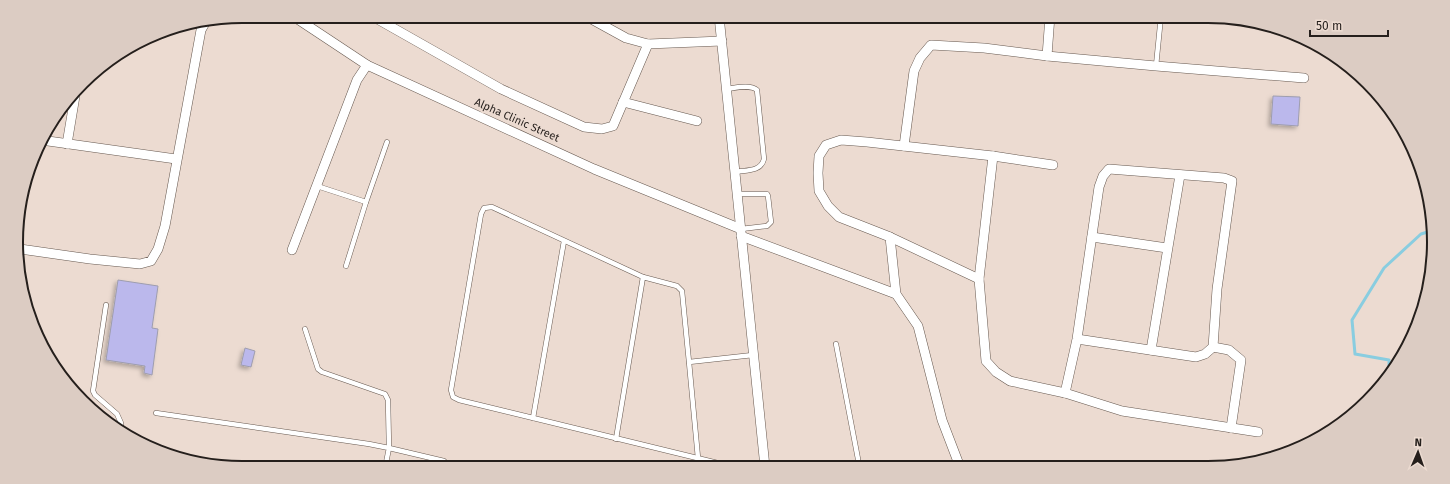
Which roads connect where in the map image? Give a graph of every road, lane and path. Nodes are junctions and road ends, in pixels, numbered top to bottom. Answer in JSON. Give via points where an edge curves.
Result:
{"nodes":[{"id":1,"x":304,"y":23,"type":"edge"},
{"id":2,"x":384,"y":23,"type":"edge"},
{"id":3,"x":599,"y":23,"type":"edge"},
{"id":4,"x":720,"y":23,"type":"edge"},
{"id":5,"x":1049,"y":23,"type":"edge"},
{"id":6,"x":1161,"y":23,"type":"edge"},
{"id":7,"x":203,"y":26,"type":"edge"},
{"id":8,"x":722,"y":41,"type":"junction"},
{"id":9,"x":648,"y":44,"type":"junction"},
{"id":10,"x":1047,"y":56,"type":"junction"},
{"id":11,"x":367,"y":65,"type":"junction"},
{"id":12,"x":1156,"y":66,"type":"junction"},
{"id":13,"x":1304,"y":78,"type":"dead end"},
{"id":14,"x":726,"y":89,"type":"junction"},
{"id":15,"x":74,"y":102,"type":"edge"},
{"id":16,"x":623,"y":102,"type":"junction"},
{"id":17,"x":697,"y":121,"type":"dead end"},
{"id":18,"x":48,"y":141,"type":"edge"},
{"id":19,"x":388,"y":142,"type":"dead end"},
{"id":20,"x":67,"y":144,"type":"junction"},
{"id":21,"x":904,"y":146,"type":"junction"},
{"id":22,"x":993,"y":156,"type":"junction"},
{"id":23,"x":176,"y":160,"type":"junction"},
{"id":24,"x":1053,"y":165,"type":"dead end"},
{"id":25,"x":735,"y":172,"type":"junction"},
{"id":26,"x":1180,"y":175,"type":"junction"},
{"id":27,"x":317,"y":186,"type":"junction"},
{"id":28,"x":737,"y":194,"type":"junction"},
{"id":29,"x":366,"y":202,"type":"junction"},
{"id":30,"x":741,"y":233,"type":"junction"},
{"id":31,"x":890,"y":237,"type":"junction"},
{"id":32,"x":1092,"y":237,"type":"junction"},
{"id":33,"x":564,"y":241,"type":"junction"},
{"id":34,"x":1167,"y":248,"type":"junction"},
{"id":35,"x":23,"y":249,"type":"edge"},
{"id":36,"x":292,"y":250,"type":"dead end"},
{"id":37,"x":346,"y":266,"type":"dead end"},
{"id":38,"x":643,"y":277,"type":"junction"},
{"id":39,"x":979,"y":279,"type":"junction"},
{"id":40,"x":896,"y":294,"type":"junction"},
{"id":41,"x":106,"y":305,"type":"dead end"},
{"id":42,"x":305,"y":328,"type":"dead end"},
{"id":43,"x":1077,"y":339,"type":"junction"},
{"id":44,"x":836,"y":344,"type":"dead end"},
{"id":45,"x":1213,"y":347,"type":"junction"},
{"id":46,"x":1151,"y":350,"type":"junction"},
{"id":47,"x":753,"y":355,"type":"junction"},
{"id":48,"x":689,"y":362,"type":"junction"},
{"id":49,"x":1065,"y":393,"type":"junction"},
{"id":50,"x":156,"y":413,"type":"dead end"},
{"id":51,"x":533,"y":418,"type":"junction"},
{"id":52,"x":121,"y":425,"type":"edge"},
{"id":53,"x":1231,"y":428,"type":"junction"},
{"id":54,"x":1258,"y":432,"type":"dead end"},
{"id":55,"x":616,"y":439,"type":"junction"},
{"id":56,"x":389,"y":448,"type":"junction"},
{"id":57,"x":698,"y":458,"type":"junction"},
{"id":58,"x":386,"y":461,"type":"edge"},
{"id":59,"x":444,"y":461,"type":"dead end"},
{"id":60,"x":710,"y":461,"type":"edge"},
{"id":61,"x":764,"y":461,"type":"edge"},
{"id":62,"x":858,"y":461,"type":"edge"},
{"id":63,"x":958,"y":461,"type":"edge"}],
"edges":[{"from":1,"to":11,"type":"street","name":"Alpha Clinic Street"},
{"from":2,"to":16,"type":"street","via":[[500,89],[584,127],[602,129],[613,126]]},
{"from":3,"to":9,"type":"street","via":[[626,38]]},
{"from":4,"to":8,"type":"street"},
{"from":5,"to":10,"type":"street"},
{"from":6,"to":12,"type":"lane"},
{"from":7,"to":23,"type":"street"},
{"from":8,"to":9,"type":"street"},
{"from":8,"to":14,"type":"street"},
{"from":9,"to":16,"type":"street"},
{"from":10,"to":12,"type":"street"},
{"from":10,"to":21,"type":"street","via":[[932,45],[920,58],[914,72]]},
{"from":11,"to":27,"type":"street","via":[[357,80]]},
{"from":11,"to":30,"type":"street","name":"Alpha Clinic Street"},
{"from":12,"to":13,"type":"street"},
{"from":14,"to":25,"type":"street"},
{"from":14,"to":25,"type":"lane","via":[[750,87],[757,90],[763,164],[759,168]]},
{"from":15,"to":20,"type":"street"},
{"from":16,"to":17,"type":"street"},
{"from":18,"to":20,"type":"street"},
{"from":19,"to":29,"type":"lane"},
{"from":20,"to":23,"type":"street"},
{"from":21,"to":22,"type":"street"},
{"from":21,"to":31,"type":"street","via":[[842,140],[826,145],[819,156],[820,191],[828,206],[839,217]]},
{"from":22,"to":24,"type":"street"},
{"from":22,"to":39,"type":"street"},
{"from":23,"to":35,"type":"street","via":[[165,226],[158,250],[151,261],[140,264]]},
{"from":25,"to":28,"type":"street"},
{"from":26,"to":32,"type":"street","via":[[1109,169],[1099,187]]},
{"from":26,"to":34,"type":"street"},
{"from":26,"to":45,"type":"street","via":[[1224,178],[1232,181],[1217,289]]},
{"from":27,"to":29,"type":"lane"},
{"from":27,"to":36,"type":"street"},
{"from":28,"to":30,"type":"street"},
{"from":28,"to":30,"type":"lane","via":[[768,196],[769,224]]},
{"from":29,"to":37,"type":"lane"},
{"from":30,"to":40,"type":"street","name":"Alpha Clinic Street"},
{"from":30,"to":47,"type":"street"},
{"from":31,"to":39,"type":"street"},
{"from":31,"to":40,"type":"street"},
{"from":32,"to":34,"type":"street"},
{"from":32,"to":43,"type":"street"},
{"from":33,"to":38,"type":"lane"},
{"from":33,"to":51,"type":"lane"},
{"from":33,"to":51,"type":"lane","via":[[492,207],[484,208],[481,214],[451,390],[453,397],[459,400]]},
{"from":34,"to":46,"type":"street"},
{"from":38,"to":48,"type":"lane","via":[[677,286],[682,291]]},
{"from":38,"to":55,"type":"lane"},
{"from":39,"to":49,"type":"street","via":[[986,361],[996,372],[1010,380]]},
{"from":40,"to":63,"type":"street","via":[[918,326],[942,420]]},
{"from":41,"to":52,"type":"lane","via":[[93,391],[94,395],[117,414]]},
{"from":42,"to":56,"type":"lane","via":[[318,369],[384,394],[388,400]]},
{"from":43,"to":46,"type":"street"},
{"from":43,"to":49,"type":"street"},
{"from":44,"to":62,"type":"lane"},
{"from":45,"to":46,"type":"street","via":[[1196,357]]},
{"from":45,"to":53,"type":"street","via":[[1229,350],[1241,360]]},
{"from":47,"to":48,"type":"lane"},
{"from":47,"to":61,"type":"street"},
{"from":48,"to":57,"type":"lane"},
{"from":49,"to":53,"type":"street","via":[[1122,411]]},
{"from":50,"to":56,"type":"lane"},
{"from":51,"to":55,"type":"lane"},
{"from":53,"to":54,"type":"street"},
{"from":55,"to":57,"type":"lane"},
{"from":56,"to":58,"type":"lane"},
{"from":56,"to":59,"type":"lane"},
{"from":57,"to":60,"type":"lane"}]}
